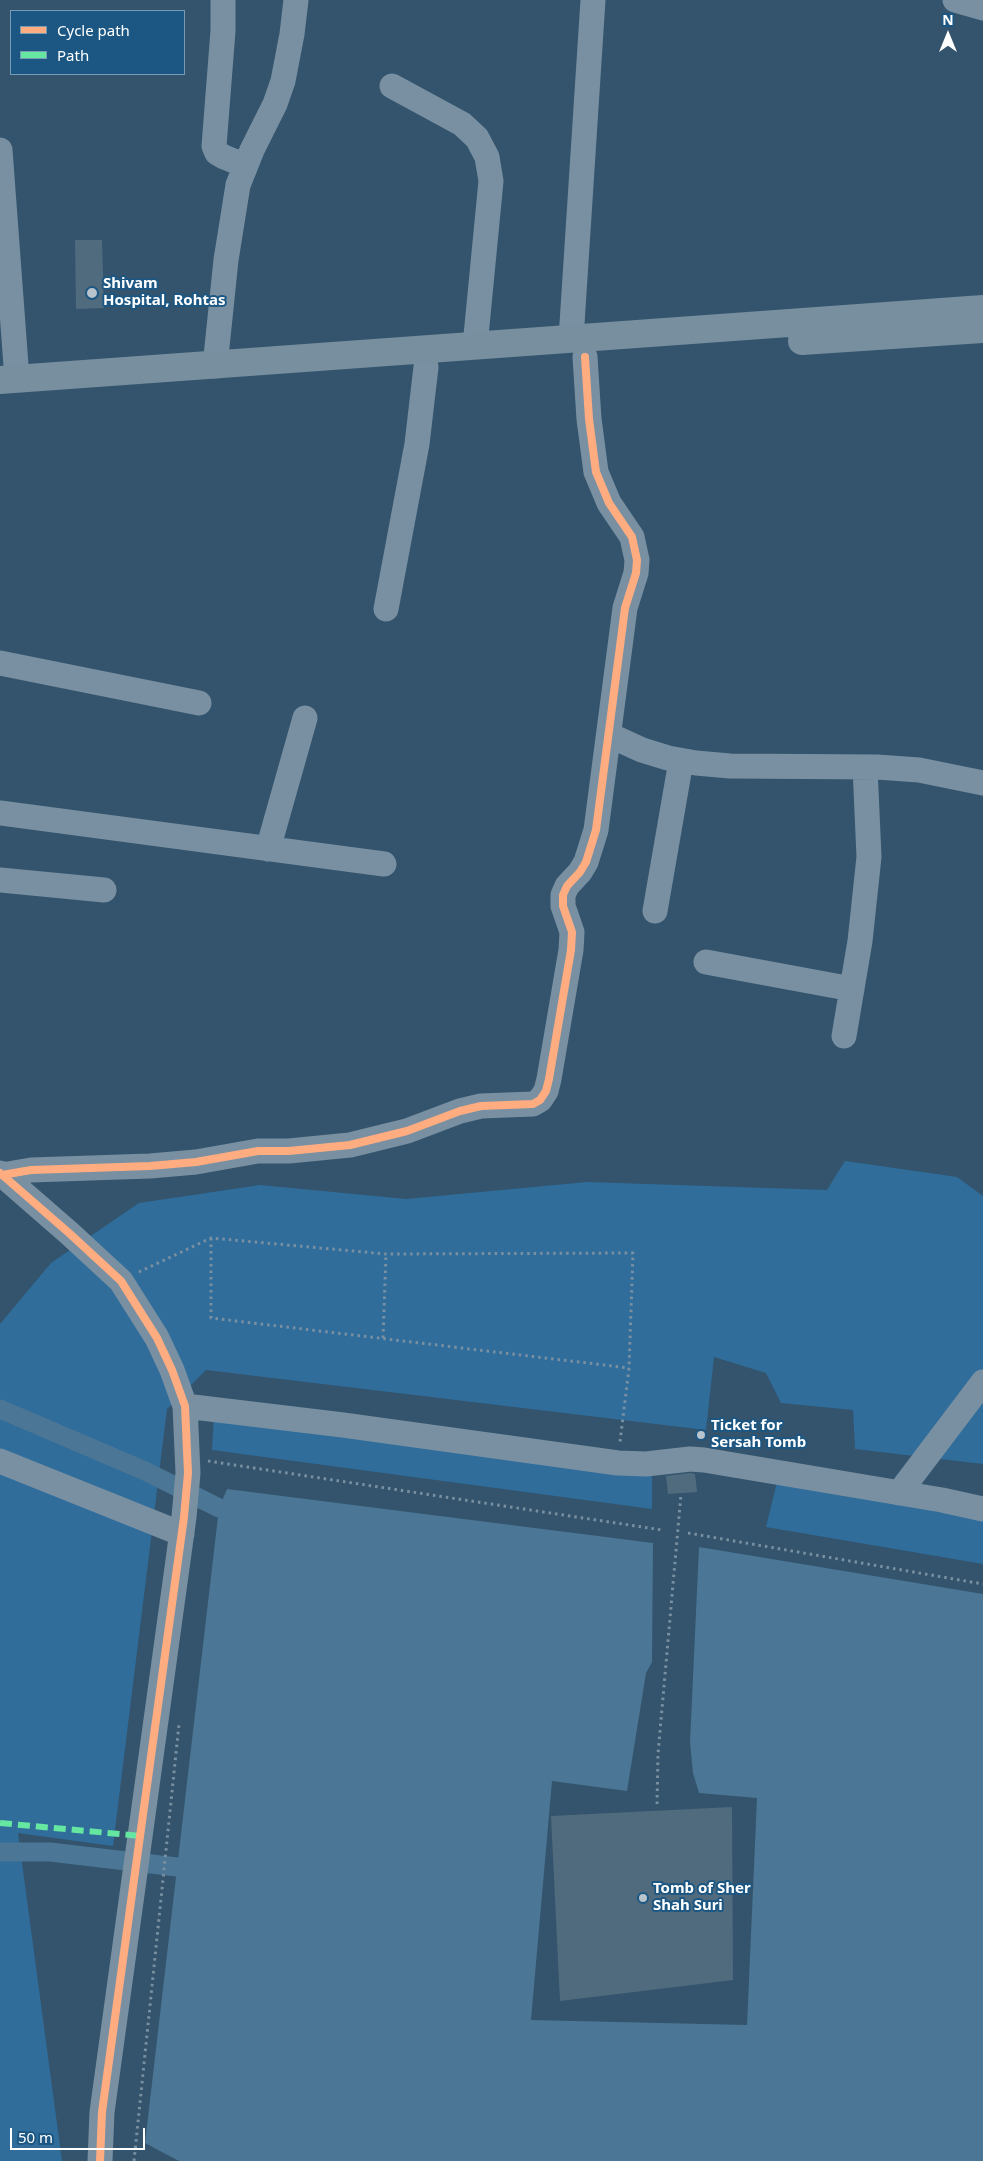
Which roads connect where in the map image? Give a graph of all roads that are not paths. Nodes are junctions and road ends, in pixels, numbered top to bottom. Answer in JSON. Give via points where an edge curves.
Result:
{"nodes":[{"id":1,"x":223,"y":0,"type":"edge"},
{"id":2,"x":296,"y":0,"type":"edge"},
{"id":3,"x":593,"y":0,"type":"edge"},
{"id":4,"x":955,"y":0,"type":"edge"},
{"id":5,"x":983,"y":8,"type":"edge"},
{"id":6,"x":392,"y":86,"type":"dead end"},
{"id":7,"x":0,"y":150,"type":"edge"},
{"id":8,"x":246,"y":163,"type":"junction"},
{"id":9,"x":983,"y":309,"type":"edge"},
{"id":10,"x":983,"y":329,"type":"edge"},
{"id":11,"x":475,"y":346,"type":"junction"},
{"id":12,"x":578,"y":348,"type":"junction"},
{"id":13,"x":215,"y":366,"type":"junction"},
{"id":14,"x":426,"y":367,"type":"junction"},
{"id":15,"x":6,"y":384,"type":"edge"},
{"id":16,"x":386,"y":609,"type":"dead end"},
{"id":17,"x":0,"y":663,"type":"edge"},
{"id":18,"x":199,"y":703,"type":"dead end"},
{"id":19,"x":305,"y":718,"type":"dead end"},
{"id":20,"x":609,"y":735,"type":"junction"},
{"id":21,"x":682,"y":761,"type":"junction"},
{"id":22,"x":865,"y":767,"type":"junction"},
{"id":23,"x":983,"y":783,"type":"edge"},
{"id":24,"x":0,"y":813,"type":"edge"},
{"id":25,"x":268,"y":849,"type":"junction"},
{"id":26,"x":384,"y":864,"type":"dead end"},
{"id":27,"x":0,"y":880,"type":"edge"},
{"id":28,"x":104,"y":890,"type":"dead end"},
{"id":29,"x":656,"y":910,"type":"dead end"},
{"id":30,"x":706,"y":962,"type":"dead end"},
{"id":31,"x":852,"y":988,"type":"junction"},
{"id":32,"x":844,"y":1036,"type":"dead end"},
{"id":33,"x":1,"y":1174,"type":"edge"},
{"id":34,"x":983,"y":1382,"type":"edge"},
{"id":35,"x":185,"y":1406,"type":"junction"},
{"id":36,"x":0,"y":1461,"type":"edge"},
{"id":37,"x":899,"y":1493,"type":"junction"},
{"id":38,"x":983,"y":1509,"type":"edge"},
{"id":39,"x":183,"y":1526,"type":"junction"},
{"id":40,"x":100,"y":2161,"type":"edge"}],
"edges":[{"from":1,"to":8,"type":"street","via":[[214,146],[224,157]]},
{"from":2,"to":8,"type":"street","via":[[283,81]]},
{"from":3,"to":12,"type":"street"},
{"from":4,"to":5,"type":"street"},
{"from":6,"to":11,"type":"street","via":[[462,124],[477,138],[487,157],[491,181]]},
{"from":7,"to":15,"type":"street"},
{"from":8,"to":13,"type":"street","via":[[232,218]]},
{"from":9,"to":12,"type":"main road"},
{"from":10,"to":12,"type":"main road"},
{"from":11,"to":12,"type":"main road"},
{"from":11,"to":13,"type":"main road"},
{"from":12,"to":14,"type":"main road"},
{"from":12,"to":20,"type":"street","via":[[596,472],[609,503],[632,538],[637,560],[625,608]]},
{"from":13,"to":15,"type":"main road"},
{"from":14,"to":15,"type":"main road"},
{"from":14,"to":16,"type":"street","via":[[417,444]]},
{"from":17,"to":18,"type":"street"},
{"from":19,"to":25,"type":"street"},
{"from":20,"to":21,"type":"street","via":[[642,750]]},
{"from":20,"to":33,"type":"street","via":[[591,850],[563,895],[563,906],[572,932],[571,950],[549,1079],[540,1100],[523,1106],[474,1108],[407,1131],[350,1145],[258,1151],[178,1164]]},
{"from":21,"to":22,"type":"street","via":[[730,766]]},
{"from":21,"to":29,"type":"street"},
{"from":22,"to":23,"type":"street","via":[[919,770]]},
{"from":22,"to":31,"type":"street","via":[[869,857]]},
{"from":24,"to":25,"type":"street"},
{"from":25,"to":26,"type":"street"},
{"from":27,"to":28,"type":"street"},
{"from":30,"to":31,"type":"street"},
{"from":31,"to":32,"type":"street"},
{"from":33,"to":35,"type":"street","via":[[121,1281],[157,1338]]},
{"from":34,"to":37,"type":"street"},
{"from":35,"to":37,"type":"street","via":[[618,1463],[704,1460]]},
{"from":35,"to":39,"type":"street","via":[[196,1467]]},
{"from":36,"to":39,"type":"street"},
{"from":37,"to":38,"type":"street"},
{"from":39,"to":40,"type":"street","via":[[102,2112]]}]}
